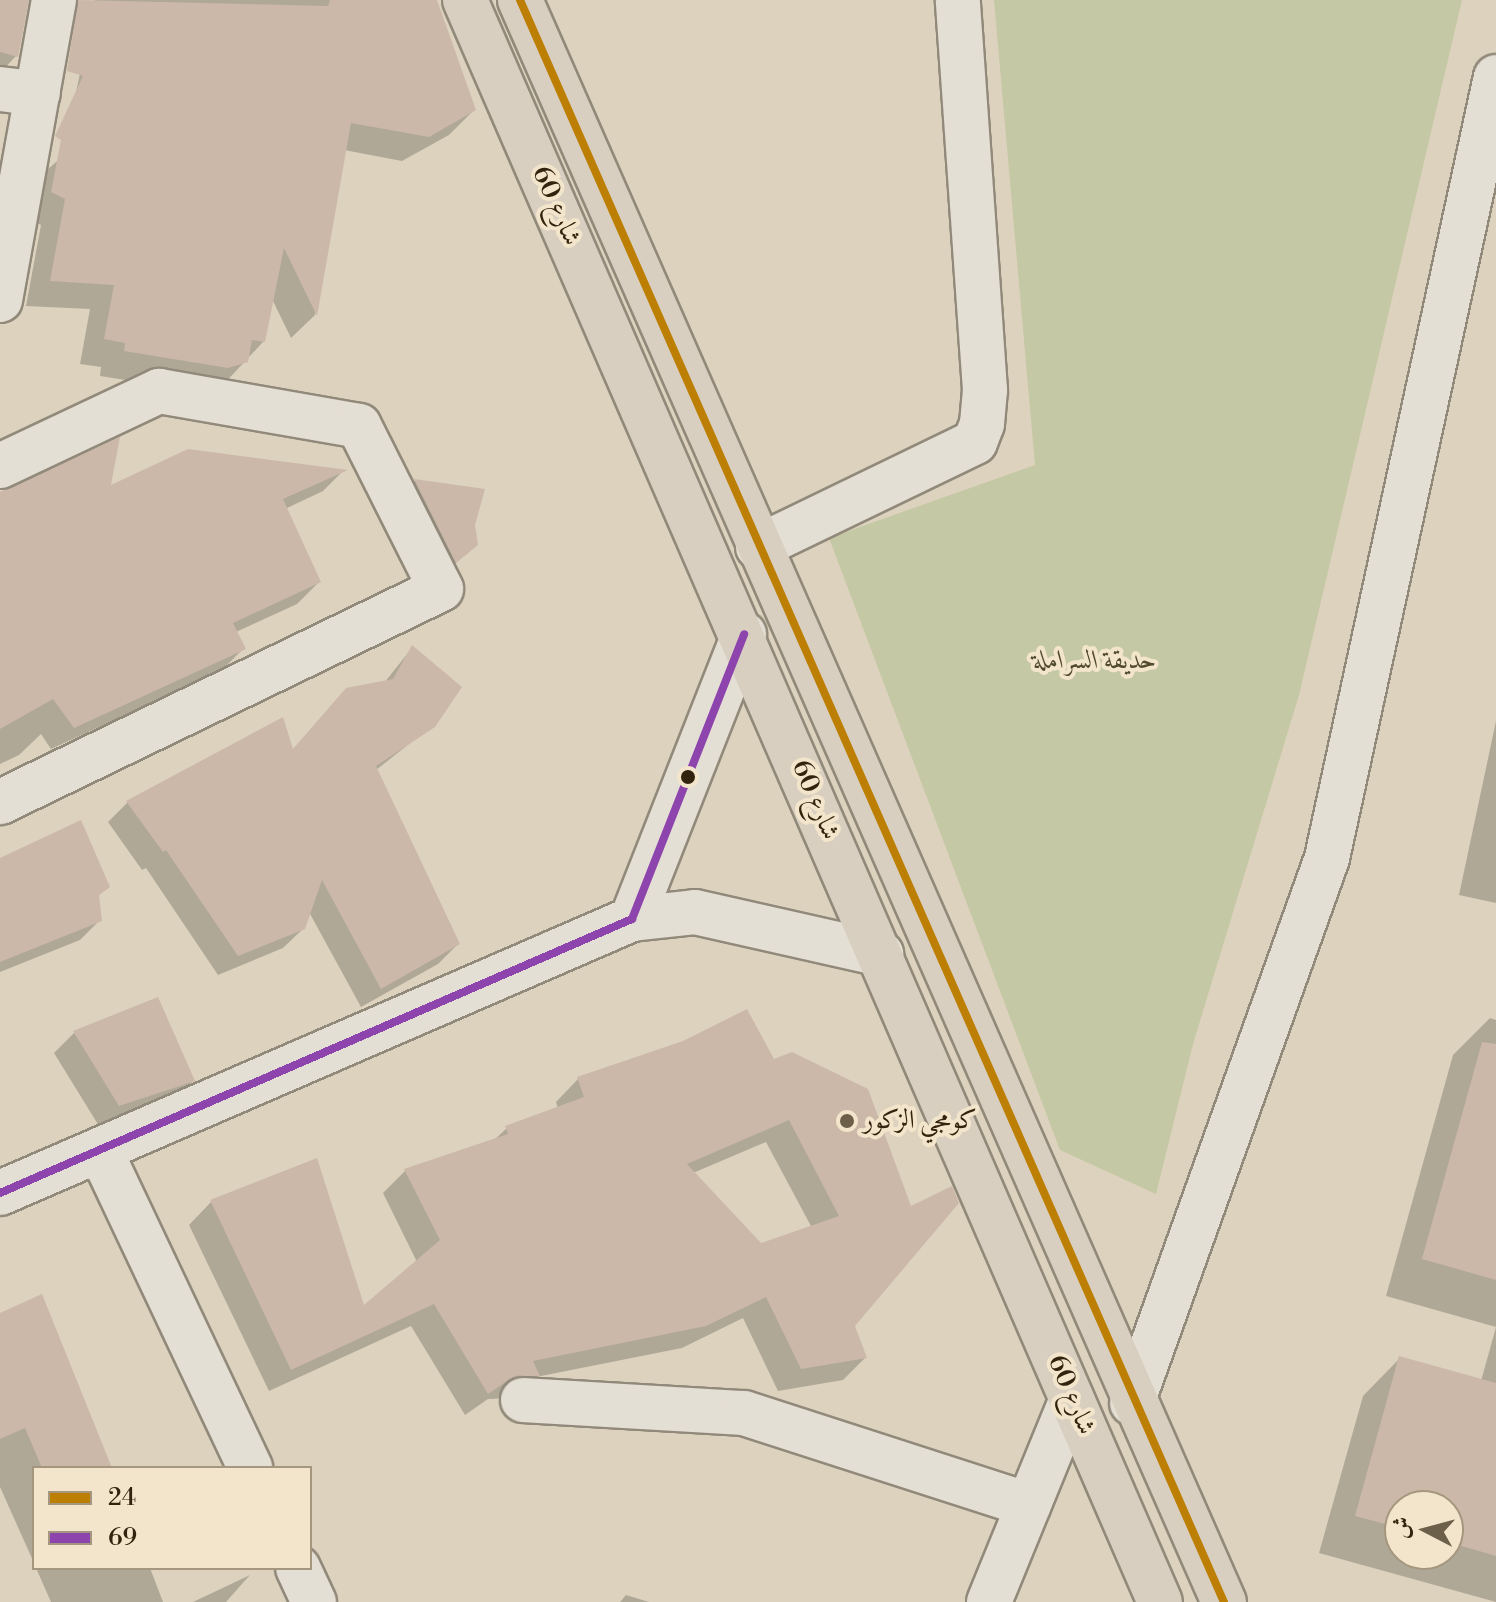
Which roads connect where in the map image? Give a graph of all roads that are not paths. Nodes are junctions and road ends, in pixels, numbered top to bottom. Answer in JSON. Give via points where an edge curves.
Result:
{"nodes":[{"id":1,"x":54,"y":0,"type":"edge"},
{"id":2,"x":465,"y":0,"type":"edge"},
{"id":3,"x":520,"y":0,"type":"edge"},
{"id":4,"x":958,"y":0,"type":"edge"},
{"id":5,"x":1496,"y":77,"type":"edge"},
{"id":6,"x":19,"y":92,"type":"edge"},
{"id":7,"x":0,"y":300,"type":"edge"},
{"id":8,"x":0,"y":466,"type":"edge"},
{"id":9,"x":758,"y":547,"type":"junction"},
{"id":10,"x":744,"y":634,"type":"junction"},
{"id":11,"x":0,"y":802,"type":"edge"},
{"id":12,"x":632,"y":919,"type":"junction"},
{"id":13,"x":881,"y":954,"type":"junction"},
{"id":14,"x":100,"y":1150,"type":"junction"},
{"id":15,"x":0,"y":1193,"type":"edge"},
{"id":16,"x":1072,"y":1399,"type":"junction"},
{"id":17,"x":523,"y":1400,"type":"dead end"},
{"id":18,"x":1132,"y":1403,"type":"junction"},
{"id":19,"x":249,"y":1466,"type":"edge"},
{"id":20,"x":1029,"y":1505,"type":"junction"},
{"id":21,"x":299,"y":1570,"type":"edge"},
{"id":22,"x":314,"y":1602,"type":"edge"},
{"id":23,"x":989,"y":1602,"type":"edge"},
{"id":24,"x":1160,"y":1602,"type":"edge"},
{"id":25,"x":1224,"y":1602,"type":"edge"}],
"edges":[{"from":1,"to":6,"type":"street"},
{"from":2,"to":10,"type":"main road","name":"شارع 60"},
{"from":3,"to":9,"type":"main road","name":"شارع 60"},
{"from":4,"to":9,"type":"street","via":[[985,390],[982,424],[975,442]]},
{"from":5,"to":18,"type":"street","via":[[1327,858]]},
{"from":6,"to":7,"type":"street"},
{"from":8,"to":11,"type":"street","via":[[159,391],[359,426],[441,589]]},
{"from":9,"to":18,"type":"main road","name":"شارع 60"},
{"from":10,"to":12,"type":"street"},
{"from":10,"to":13,"type":"main road","name":"شارع 60"},
{"from":12,"to":13,"type":"street","via":[[695,912]]},
{"from":12,"to":14,"type":"street"},
{"from":13,"to":16,"type":"main road","name":"شارع 60"},
{"from":14,"to":15,"type":"street"},
{"from":14,"to":19,"type":"street"},
{"from":16,"to":20,"type":"street"},
{"from":16,"to":24,"type":"main road","name":"شارع 60"},
{"from":17,"to":20,"type":"street","via":[[744,1413]]},
{"from":18,"to":25,"type":"main road","name":"شارع 60"},
{"from":20,"to":23,"type":"street"},
{"from":21,"to":22,"type":"street"}]}
